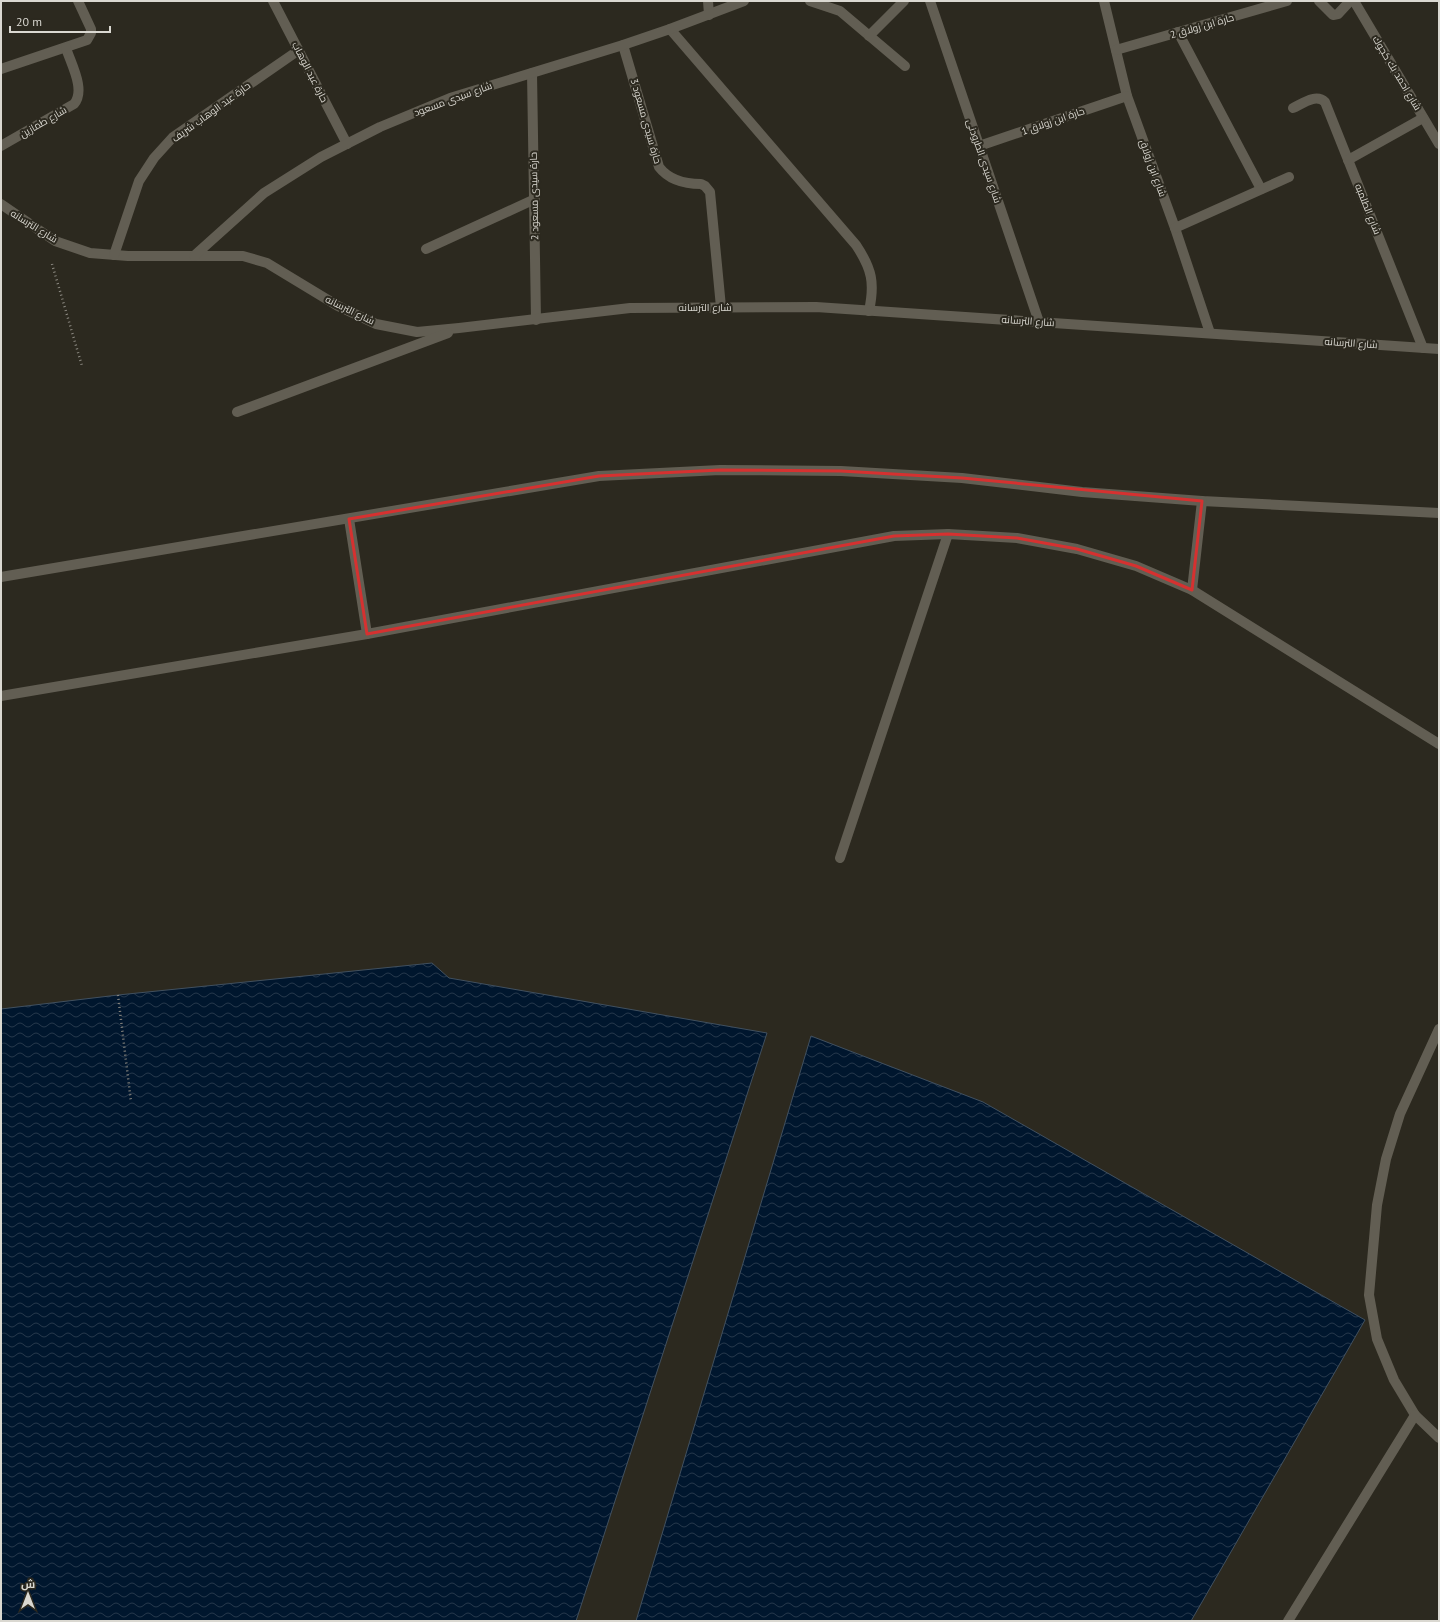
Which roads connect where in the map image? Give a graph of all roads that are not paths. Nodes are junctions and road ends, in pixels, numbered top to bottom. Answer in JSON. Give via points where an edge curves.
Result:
{"nodes":[{"id":1,"x":78,"y":1,"type":"edge"},
{"id":2,"x":273,"y":1,"type":"edge"},
{"id":3,"x":708,"y":1,"type":"edge"},
{"id":4,"x":744,"y":1,"type":"edge"},
{"id":5,"x":810,"y":1,"type":"edge"},
{"id":6,"x":904,"y":1,"type":"edge"},
{"id":7,"x":930,"y":1,"type":"edge"},
{"id":8,"x":1104,"y":1,"type":"edge"},
{"id":9,"x":1287,"y":1,"type":"edge"},
{"id":10,"x":1320,"y":1,"type":"edge"},
{"id":11,"x":1350,"y":1,"type":"edge"},
{"id":12,"x":1354,"y":1,"type":"edge"},
{"id":13,"x":709,"y":15,"type":"junction"},
{"id":14,"x":670,"y":29,"type":"junction"},
{"id":15,"x":1178,"y":32,"type":"junction"},
{"id":16,"x":869,"y":36,"type":"junction"},
{"id":17,"x":623,"y":45,"type":"junction"},
{"id":18,"x":66,"y":48,"type":"junction"},
{"id":19,"x":299,"y":50,"type":"junction"},
{"id":20,"x":1116,"y":50,"type":"junction"},
{"id":21,"x":905,"y":66,"type":"dead end"},
{"id":22,"x":1,"y":69,"type":"edge"},
{"id":23,"x":532,"y":73,"type":"junction"},
{"id":24,"x":1127,"y":96,"type":"junction"},
{"id":25,"x":1293,"y":108,"type":"dead end"},
{"id":26,"x":1423,"y":118,"type":"junction"},
{"id":27,"x":347,"y":144,"type":"junction"},
{"id":28,"x":1439,"y":144,"type":"edge"},
{"id":29,"x":1,"y":146,"type":"edge"},
{"id":30,"x":979,"y":146,"type":"junction"},
{"id":31,"x":1348,"y":160,"type":"junction"},
{"id":32,"x":1289,"y":176,"type":"dead end"},
{"id":33,"x":1261,"y":189,"type":"junction"},
{"id":34,"x":535,"y":199,"type":"junction"},
{"id":35,"x":1,"y":204,"type":"edge"},
{"id":36,"x":1175,"y":228,"type":"junction"},
{"id":37,"x":426,"y":249,"type":"dead end"},
{"id":38,"x":114,"y":255,"type":"junction"},
{"id":39,"x":194,"y":256,"type":"junction"},
{"id":40,"x":721,"y":307,"type":"junction"},
{"id":41,"x":869,"y":311,"type":"junction"},
{"id":42,"x":536,"y":320,"type":"junction"},
{"id":43,"x":1039,"y":322,"type":"junction"},
{"id":44,"x":459,"y":328,"type":"junction"},
{"id":45,"x":1210,"y":333,"type":"junction"},
{"id":46,"x":1423,"y":348,"type":"junction"},
{"id":47,"x":1439,"y":349,"type":"edge"},
{"id":48,"x":237,"y":412,"type":"dead end"},
{"id":49,"x":1202,"y":501,"type":"junction"},
{"id":50,"x":1439,"y":514,"type":"edge"},
{"id":51,"x":349,"y":519,"type":"junction"},
{"id":52,"x":948,"y":534,"type":"junction"},
{"id":53,"x":1,"y":577,"type":"edge"},
{"id":54,"x":1192,"y":590,"type":"junction"},
{"id":55,"x":367,"y":634,"type":"junction"},
{"id":56,"x":1,"y":696,"type":"edge"},
{"id":57,"x":1439,"y":744,"type":"edge"},
{"id":58,"x":840,"y":858,"type":"dead end"},
{"id":59,"x":1439,"y":1030,"type":"edge"},
{"id":60,"x":1415,"y":1415,"type":"junction"},
{"id":61,"x":1439,"y":1438,"type":"edge"},
{"id":62,"x":1288,"y":1621,"type":"edge"}],
"edges":[{"from":1,"to":18,"type":"street","via":[[90,25],[91,33],[84,42]]},
{"from":2,"to":19,"type":"street","name":"حارة عبد الوهاب"},
{"from":3,"to":13,"type":"street"},
{"from":4,"to":13,"type":"street","name":"شارع سيدى مسعود"},
{"from":5,"to":16,"type":"street","via":[[840,11]]},
{"from":6,"to":16,"type":"street"},
{"from":7,"to":30,"type":"street","name":"شارع سيدى الطرودنى"},
{"from":8,"to":20,"type":"street","name":"شارع ابن زولاق"},
{"from":9,"to":15,"type":"street","name":"حارة ابن زولاق 2"},
{"from":10,"to":11,"type":"street","via":[[1333,15],[1338,14]]},
{"from":12,"to":26,"type":"street","name":"شارع احمد بك كجوك"},
{"from":13,"to":14,"type":"street","name":"شارع سيدى مسعود"},
{"from":14,"to":17,"type":"street","name":"شارع سيدى مسعود"},
{"from":14,"to":41,"type":"street","via":[[856,245],[866,260],[872,276],[873,294]]},
{"from":15,"to":20,"type":"street","name":"حارة ابن زولاق 2"},
{"from":15,"to":33,"type":"street"},
{"from":16,"to":21,"type":"street"},
{"from":17,"to":23,"type":"street","name":"شارع سيدى مسعود"},
{"from":17,"to":40,"type":"street","name":"حارة سيدى مسعود 3","via":[[659,167],[672,179],[701,184],[710,192]]},
{"from":18,"to":22,"type":"street"},
{"from":18,"to":29,"type":"street","name":"شارع طمازين","via":[[80,90],[78,100]]},
{"from":19,"to":27,"type":"street","name":"حارة عبد الوهاب"},
{"from":19,"to":38,"type":"street","name":"حارة عبد الوهاب شريف","via":[[173,137],[154,158],[139,181]]},
{"from":20,"to":24,"type":"street","name":"شارع ابن زولاق"},
{"from":23,"to":27,"type":"street","name":"شارع سيدى مسعود","via":[[450,98],[380,127]]},
{"from":23,"to":34,"type":"street","name":"حارة سيدى مسعود 2"},
{"from":24,"to":30,"type":"street","name":"حارة ابن زولاق 1"},
{"from":24,"to":36,"type":"street","name":"شارع ابن زولاق"},
{"from":25,"to":31,"type":"street","name":"شارع الطلمبه","via":[[1315,98],[1323,100]]},
{"from":26,"to":28,"type":"street","name":"شارع احمد بك كجوك"},
{"from":26,"to":31,"type":"street"},
{"from":27,"to":39,"type":"street","name":"شارع سيدى مسعود","via":[[321,157],[264,193]]},
{"from":30,"to":43,"type":"street","name":"شارع سيدى الطرودنى"},
{"from":31,"to":46,"type":"street","name":"شارع الطلمبه"},
{"from":32,"to":33,"type":"street"},
{"from":33,"to":36,"type":"street"},
{"from":34,"to":37,"type":"street"},
{"from":34,"to":42,"type":"street","name":"حارة سيدى مسعود 2"},
{"from":35,"to":38,"type":"street","name":"شارع الترسانه","via":[[55,241],[90,253]]},
{"from":36,"to":45,"type":"street","name":"شارع ابن زولاق"},
{"from":38,"to":39,"type":"street","name":"شارع الترسانه"},
{"from":39,"to":44,"type":"street","name":"شارع الترسانه","via":[[243,256],[267,263],[338,306],[376,324],[417,332]]},
{"from":40,"to":41,"type":"street","name":"شارع الترسانه","via":[[816,307]]},
{"from":40,"to":42,"type":"street","name":"شارع الترسانه","via":[[630,308]]},
{"from":41,"to":43,"type":"street","name":"شارع الترسانه"},
{"from":42,"to":44,"type":"street","name":"شارع الترسانه"},
{"from":43,"to":45,"type":"street","name":"شارع الترسانه"},
{"from":44,"to":48,"type":"street"},
{"from":45,"to":46,"type":"street","name":"شارع الترسانه"},
{"from":46,"to":47,"type":"street","name":"شارع الترسانه"},
{"from":49,"to":50,"type":"street"},
{"from":49,"to":51,"type":"street","via":[[1082,492],[962,478],[720,470],[599,476]]},
{"from":49,"to":54,"type":"street"},
{"from":51,"to":53,"type":"street"},
{"from":51,"to":55,"type":"street"},
{"from":52,"to":54,"type":"street","via":[[1017,538],[1077,548],[1136,566]]},
{"from":52,"to":55,"type":"street","via":[[894,536]]},
{"from":52,"to":58,"type":"street"},
{"from":54,"to":57,"type":"street"},
{"from":55,"to":56,"type":"street"},
{"from":59,"to":60,"type":"street","via":[[1400,1114],[1386,1159],[1377,1205],[1369,1295],[1377,1339],[1394,1380]]},
{"from":60,"to":61,"type":"street"},
{"from":60,"to":62,"type":"street"}]}
